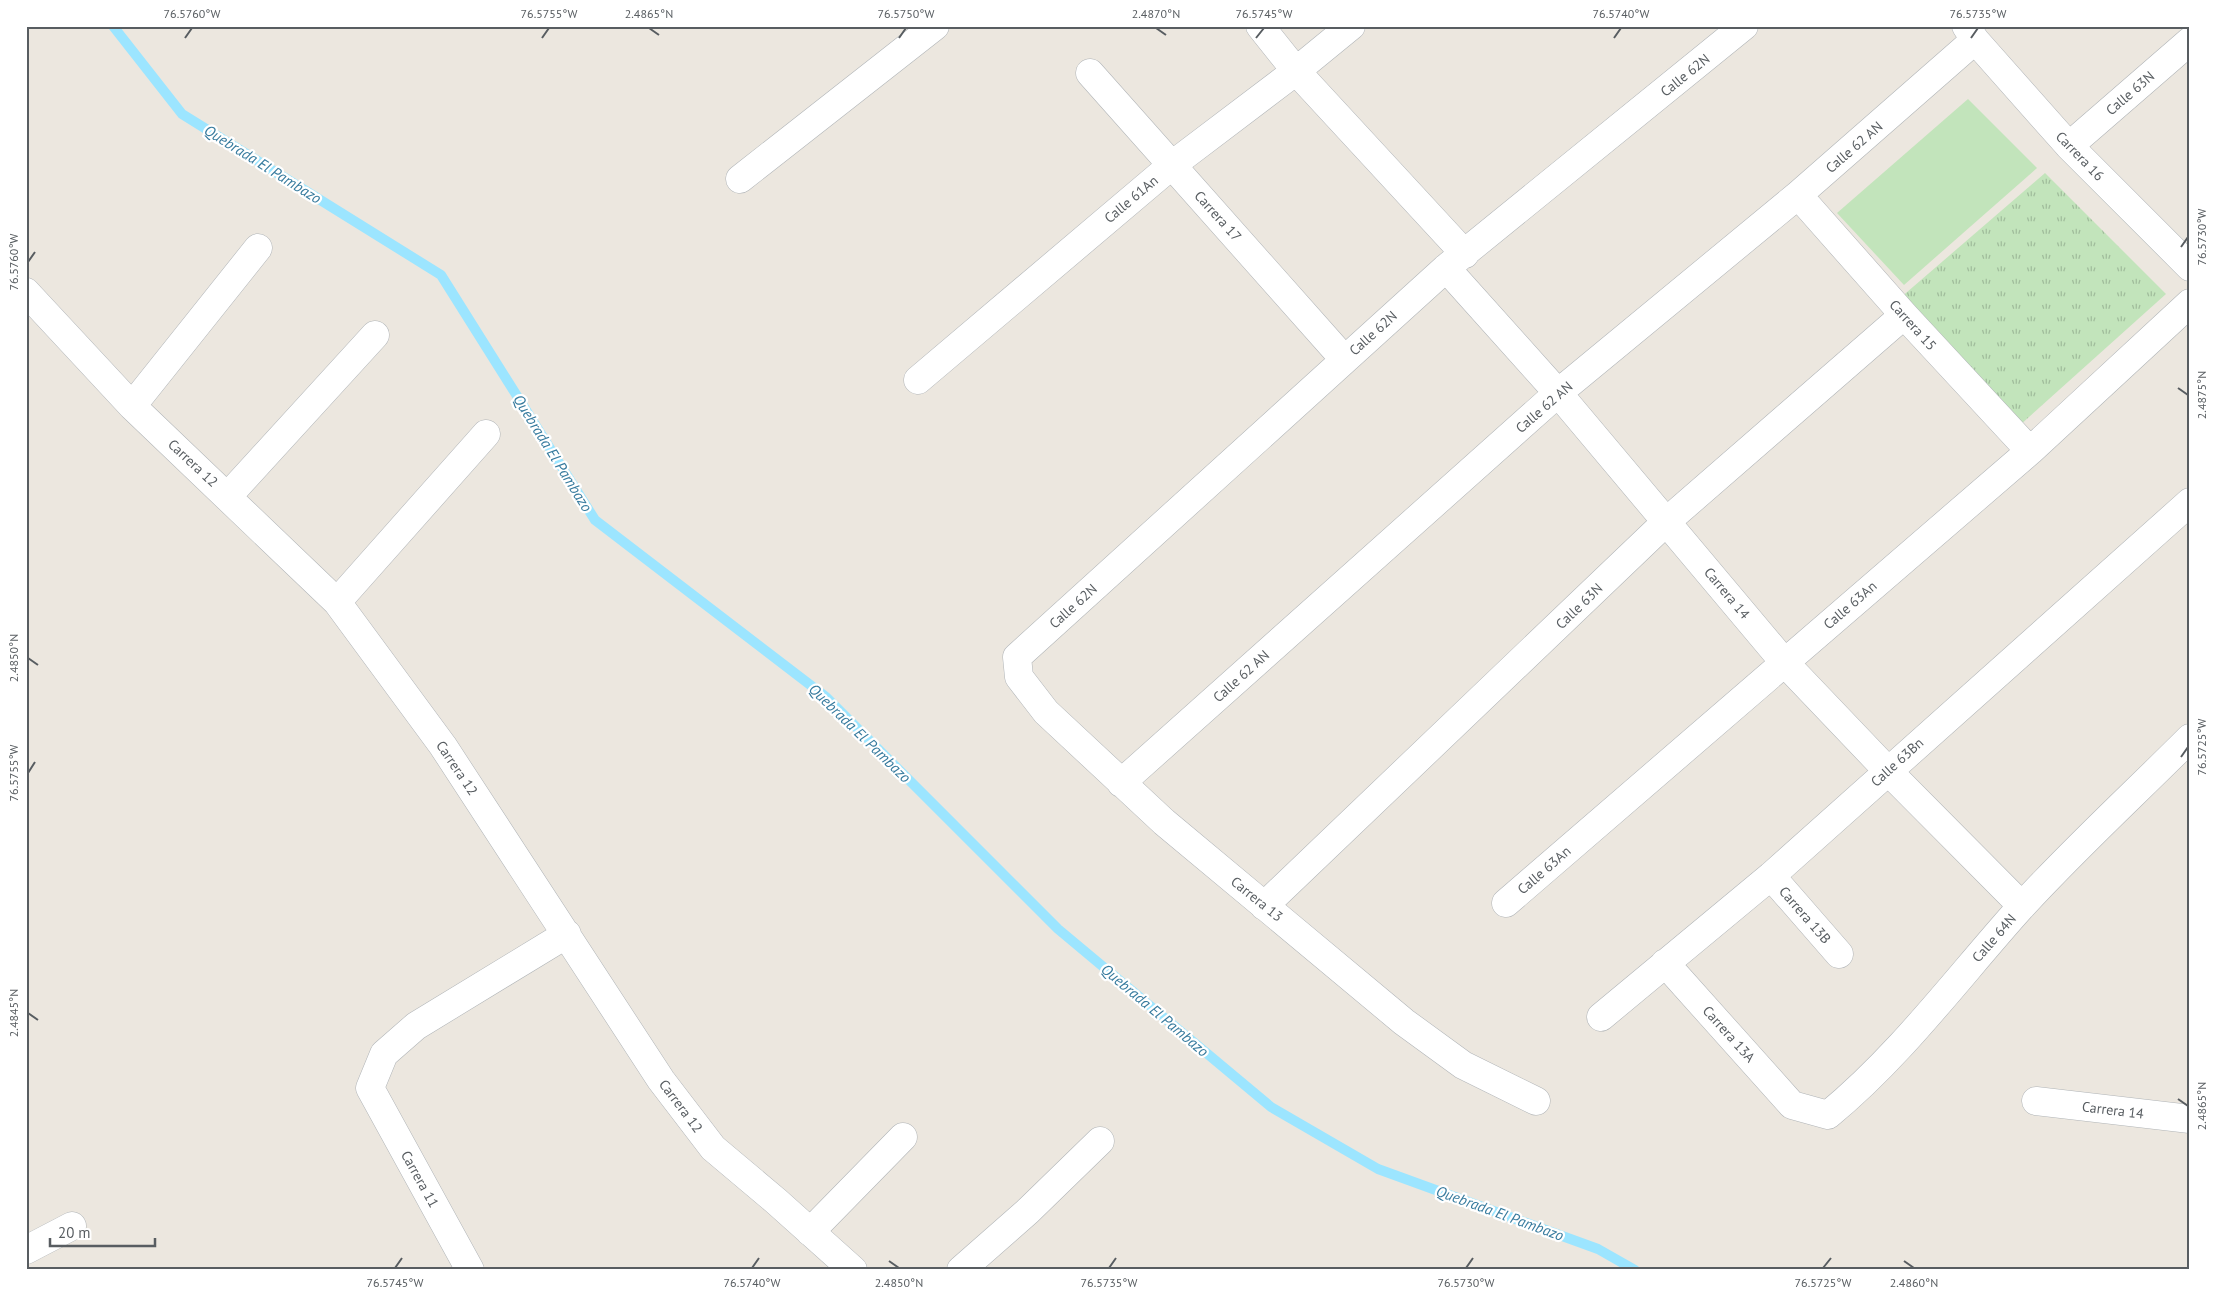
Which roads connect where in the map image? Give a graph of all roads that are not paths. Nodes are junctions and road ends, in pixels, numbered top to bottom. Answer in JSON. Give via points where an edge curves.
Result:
{"nodes":[{"id":1,"x":935,"y":26,"type":"edge"},
{"id":2,"x":1260,"y":26,"type":"edge"},
{"id":3,"x":1351,"y":26,"type":"edge"},
{"id":4,"x":1744,"y":26,"type":"edge"},
{"id":5,"x":1970,"y":33,"type":"edge"},
{"id":6,"x":2190,"y":41,"type":"edge"},
{"id":7,"x":1296,"y":71,"type":"junction"},
{"id":8,"x":1090,"y":73,"type":"dead end"},
{"id":9,"x":2069,"y":146,"type":"junction"},
{"id":10,"x":1172,"y":165,"type":"junction"},
{"id":11,"x":740,"y":179,"type":"dead end"},
{"id":12,"x":1798,"y":195,"type":"junction"},
{"id":13,"x":258,"y":248,"type":"dead end"},
{"id":14,"x":1455,"y":261,"type":"junction"},
{"id":15,"x":2190,"y":267,"type":"edge"},
{"id":16,"x":26,"y":292,"type":"edge"},
{"id":17,"x":2190,"y":302,"type":"edge"},
{"id":18,"x":1904,"y":315,"type":"junction"},
{"id":19,"x":375,"y":335,"type":"dead end"},
{"id":20,"x":1344,"y":359,"type":"junction"},
{"id":21,"x":918,"y":380,"type":"dead end"},
{"id":22,"x":1558,"y":393,"type":"junction"},
{"id":23,"x":132,"y":406,"type":"junction"},
{"id":24,"x":486,"y":434,"type":"dead end"},
{"id":25,"x":2030,"y":451,"type":"junction"},
{"id":26,"x":228,"y":496,"type":"junction"},
{"id":27,"x":2190,"y":502,"type":"edge"},
{"id":28,"x":1667,"y":521,"type":"junction"},
{"id":29,"x":337,"y":602,"type":"junction"},
{"id":30,"x":1017,"y":658,"type":"joint"},
{"id":31,"x":1784,"y":662,"type":"junction"},
{"id":32,"x":2190,"y":738,"type":"edge"},
{"id":33,"x":1888,"y":771,"type":"junction"},
{"id":34,"x":1121,"y":783,"type":"junction"},
{"id":35,"x":1771,"y":876,"type":"junction"},
{"id":36,"x":1506,"y":903,"type":"dead end"},
{"id":37,"x":1264,"y":906,"type":"junction"},
{"id":38,"x":2022,"y":906,"type":"junction"},
{"id":39,"x":567,"y":934,"type":"junction"},
{"id":40,"x":1839,"y":954,"type":"dead end"},
{"id":41,"x":1665,"y":963,"type":"junction"},
{"id":42,"x":1601,"y":1017,"type":"dead end"},
{"id":43,"x":1536,"y":1101,"type":"dead end"},
{"id":44,"x":2036,"y":1101,"type":"dead end"},
{"id":45,"x":1792,"y":1105,"type":"joint"},
{"id":46,"x":2190,"y":1119,"type":"edge"},
{"id":47,"x":903,"y":1137,"type":"dead end"},
{"id":48,"x":1100,"y":1141,"type":"dead end"},
{"id":49,"x":72,"y":1226,"type":"dead end"},
{"id":50,"x":810,"y":1232,"type":"junction"},
{"id":51,"x":26,"y":1250,"type":"edge"},
{"id":52,"x":470,"y":1270,"type":"edge"},
{"id":53,"x":853,"y":1270,"type":"edge"},
{"id":54,"x":961,"y":1270,"type":"edge"}],
"edges":[{"from":1,"to":11,"type":"street"},
{"from":2,"to":7,"type":"street"},
{"from":3,"to":7,"type":"street","name":"Calle 61An"},
{"from":4,"to":14,"type":"street","name":"Calle 62N"},
{"from":5,"to":9,"type":"street","name":"Carrera 16"},
{"from":5,"to":12,"type":"street","name":"Calle 62 AN"},
{"from":6,"to":9,"type":"street","name":"Calle 63N"},
{"from":7,"to":10,"type":"street","name":"Calle 61An"},
{"from":7,"to":14,"type":"street"},
{"from":8,"to":10,"type":"street","name":"Carrera 17"},
{"from":9,"to":15,"type":"street","name":"Carrera 16"},
{"from":10,"to":20,"type":"street","name":"Carrera 17"},
{"from":10,"to":21,"type":"street","name":"Calle 61An"},
{"from":12,"to":18,"type":"street","name":"Carrera 15"},
{"from":12,"to":22,"type":"street","name":"Calle 62 AN"},
{"from":13,"to":23,"type":"street"},
{"from":14,"to":20,"type":"street","name":"Calle 62N"},
{"from":14,"to":22,"type":"street","name":"Carrera 14"},
{"from":16,"to":23,"type":"street","name":"Carrera 12"},
{"from":17,"to":25,"type":"street","name":"Calle 63An"},
{"from":18,"to":25,"type":"street","name":"Carrera 15"},
{"from":18,"to":28,"type":"street","name":"Calle 63N"},
{"from":19,"to":26,"type":"street"},
{"from":20,"to":30,"type":"street","name":"Calle 62N"},
{"from":22,"to":28,"type":"street","name":"Carrera 14"},
{"from":22,"to":34,"type":"street","name":"Calle 62 AN"},
{"from":23,"to":26,"type":"street","name":"Carrera 12"},
{"from":24,"to":29,"type":"street"},
{"from":25,"to":31,"type":"street","name":"Calle 63An"},
{"from":26,"to":29,"type":"street","name":"Carrera 12"},
{"from":27,"to":33,"type":"street","name":"Calle 63Bn"},
{"from":28,"to":31,"type":"street","name":"Carrera 14"},
{"from":28,"to":37,"type":"street","name":"Calle 63N"},
{"from":29,"to":39,"type":"street","name":"Carrera 12","via":[[443,746]]},
{"from":30,"to":34,"type":"street","name":"Carrera 13","via":[[1019,677],[1046,712]]},
{"from":31,"to":33,"type":"street","name":"Carrera 14"},
{"from":31,"to":36,"type":"street","name":"Calle 63An"},
{"from":32,"to":38,"type":"street","name":"Calle 64N"},
{"from":33,"to":35,"type":"street","name":"Calle 63Bn"},
{"from":33,"to":38,"type":"street","name":"Carrera 14"},
{"from":34,"to":37,"type":"street","name":"Carrera 13"},
{"from":35,"to":40,"type":"street","name":"Carrera 13B"},
{"from":35,"to":41,"type":"street","name":"Calle 63Bn"},
{"from":37,"to":43,"type":"street","name":"Carrera 13","via":[[1302,934],[1404,1022],[1463,1065]]},
{"from":38,"to":45,"type":"street","name":"Calle 64N","via":[[1857,1091],[1828,1115]]},
{"from":39,"to":50,"type":"street","name":"Carrera 12","via":[[661,1080],[713,1148]]},
{"from":39,"to":52,"type":"street","name":"Carrera 11","via":[[416,1026],[384,1054],[370,1088]]},
{"from":41,"to":42,"type":"street","name":"Calle 63Bn"},
{"from":41,"to":45,"type":"street","name":"Carrera 13A"},
{"from":44,"to":46,"type":"street","name":"Carrera 14"},
{"from":47,"to":50,"type":"street"},
{"from":48,"to":54,"type":"street"},
{"from":49,"to":51,"type":"street"},
{"from":50,"to":53,"type":"street","name":"Carrera 12"}]}
